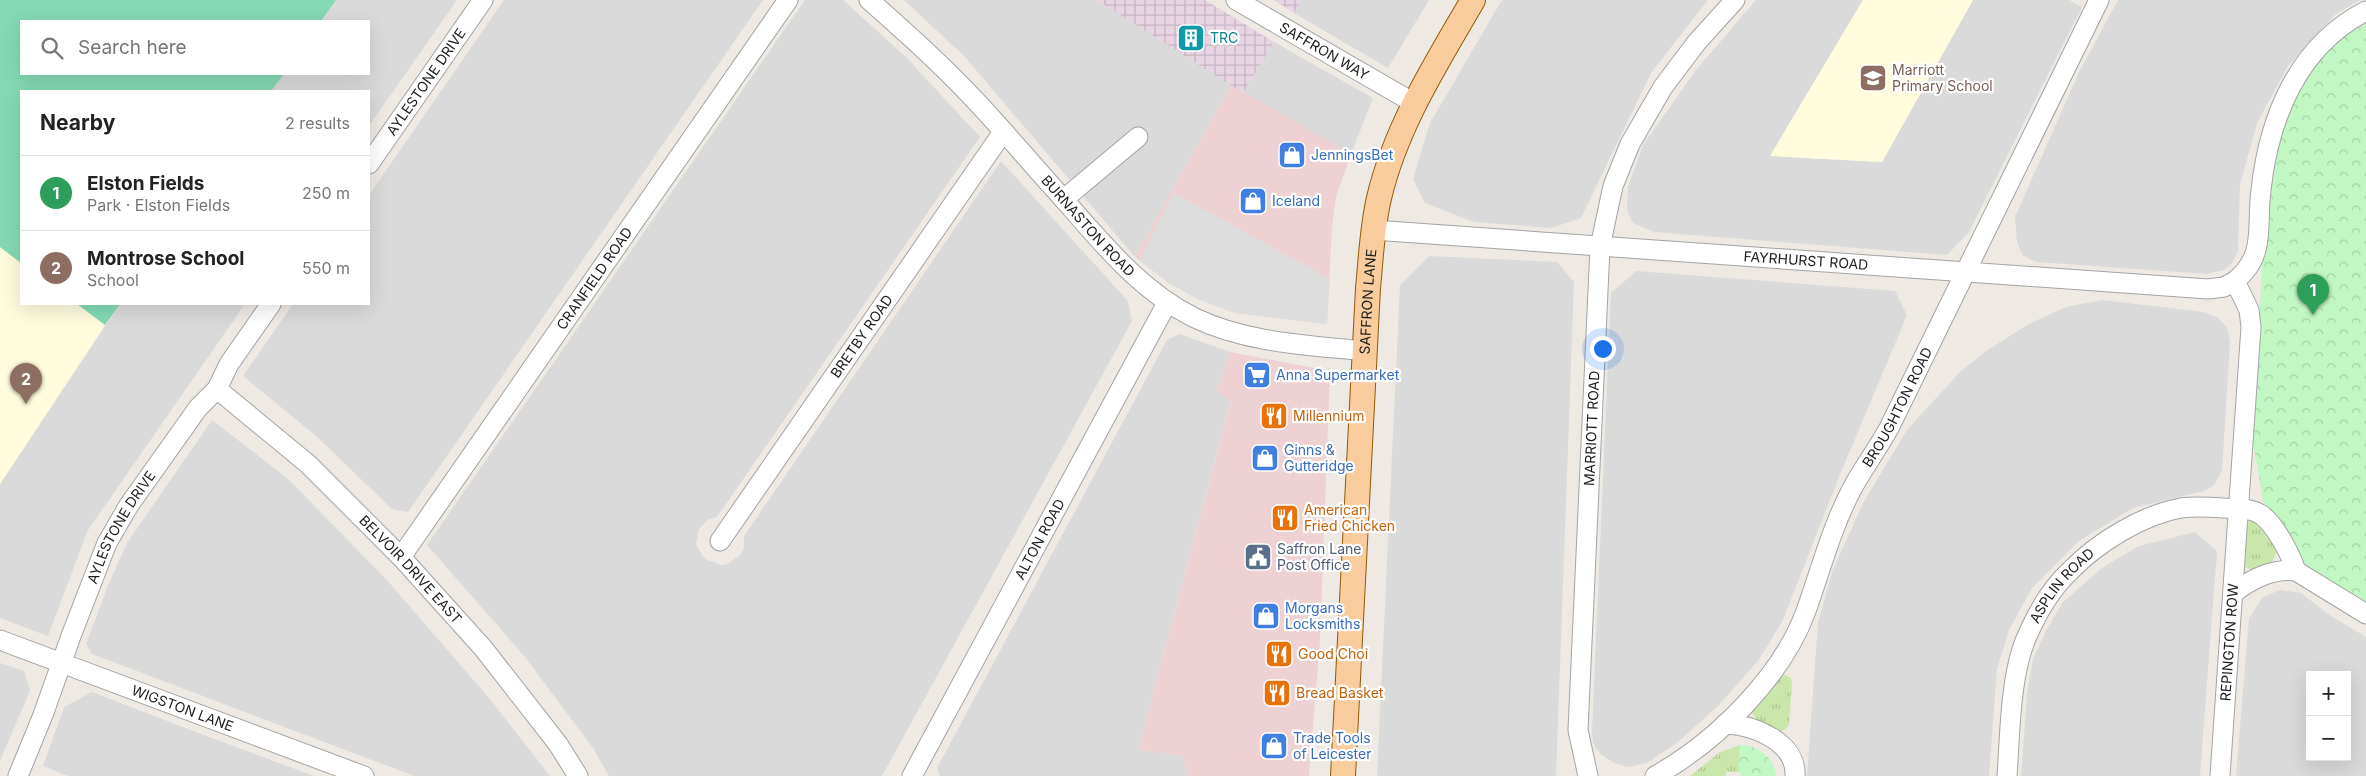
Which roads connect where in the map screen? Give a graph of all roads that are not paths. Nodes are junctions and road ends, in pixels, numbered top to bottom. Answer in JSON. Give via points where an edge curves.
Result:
{"nodes":[{"id":1,"x":483,"y":0,"type":"edge"},
{"id":2,"x":788,"y":0,"type":"edge"},
{"id":3,"x":869,"y":0,"type":"edge"},
{"id":4,"x":1236,"y":0,"type":"edge"},
{"id":5,"x":1473,"y":0,"type":"edge"},
{"id":6,"x":1735,"y":0,"type":"edge"},
{"id":7,"x":2099,"y":0,"type":"edge"},
{"id":8,"x":2366,"y":11,"type":"edge"},
{"id":9,"x":1414,"y":103,"type":"junction"},
{"id":10,"x":1003,"y":132,"type":"junction"},
{"id":11,"x":1138,"y":137,"type":"dead end"},
{"id":12,"x":370,"y":163,"type":"edge"},
{"id":13,"x":1064,"y":199,"type":"junction"},
{"id":14,"x":1373,"y":230,"type":"junction"},
{"id":15,"x":1600,"y":247,"type":"junction"},
{"id":16,"x":1964,"y":273,"type":"junction"},
{"id":17,"x":2236,"y":281,"type":"junction"},
{"id":18,"x":1167,"y":303,"type":"junction"},
{"id":19,"x":270,"y":305,"type":"edge"},
{"id":20,"x":1365,"y":350,"type":"junction"},
{"id":21,"x":217,"y":388,"type":"junction"},
{"id":22,"x":2239,"y":508,"type":"junction"},
{"id":23,"x":720,"y":541,"type":"dead end"},
{"id":24,"x":401,"y":557,"type":"junction"},
{"id":25,"x":2296,"y":571,"type":"junction"},
{"id":26,"x":2233,"y":592,"type":"junction"},
{"id":27,"x":2366,"y":614,"type":"edge"},
{"id":28,"x":0,"y":640,"type":"edge"},
{"id":29,"x":62,"y":664,"type":"junction"},
{"id":30,"x":1726,"y":724,"type":"junction"},
{"id":31,"x":18,"y":776,"type":"edge"},
{"id":32,"x":364,"y":776,"type":"edge"},
{"id":33,"x":578,"y":776,"type":"edge"},
{"id":34,"x":912,"y":776,"type":"edge"},
{"id":35,"x":1343,"y":776,"type":"edge"},
{"id":36,"x":1588,"y":776,"type":"edge"},
{"id":37,"x":1655,"y":776,"type":"edge"},
{"id":38,"x":1795,"y":776,"type":"edge"},
{"id":39,"x":2007,"y":776,"type":"edge"},
{"id":40,"x":2220,"y":776,"type":"edge"}],
"edges":[{"from":1,"to":12,"type":"street","name":"AYLESTONE DRIVE"},
{"from":2,"to":24,"type":"street","name":"CRANFIELD ROAD"},
{"from":3,"to":10,"type":"street","name":"BURNASTON ROAD","via":[[970,95]]},
{"from":4,"to":9,"type":"street","name":"SAFFRON WAY"},
{"from":5,"to":9,"type":"main road","name":"SAFFRON LANE"},
{"from":6,"to":15,"type":"street","name":"MARRIOTT ROAD","via":[[1662,87],[1630,144],[1613,186]]},
{"from":7,"to":16,"type":"street","name":"BROUGHTON ROAD"},
{"from":8,"to":17,"type":"street","via":[[2344,22],[2308,58],[2288,90],[2266,157],[2254,261]]},
{"from":9,"to":14,"type":"main road","name":"SAFFRON LANE","via":[[1388,168]]},
{"from":10,"to":13,"type":"street","name":"BURNASTON ROAD"},
{"from":10,"to":23,"type":"street","name":"BRETBY ROAD"},
{"from":11,"to":13,"type":"street"},
{"from":13,"to":18,"type":"street","name":"BURNASTON ROAD","via":[[1142,283]]},
{"from":14,"to":15,"type":"street","name":"FAYRHURST ROAD"},
{"from":14,"to":20,"type":"main road","name":"SAFFRON LANE"},
{"from":15,"to":16,"type":"street","name":"FAYRHURST ROAD"},
{"from":15,"to":36,"type":"street","name":"MARRIOTT ROAD","via":[[1578,730]]},
{"from":16,"to":17,"type":"street","name":"FAYRHURST ROAD","via":[[2208,289]]},
{"from":16,"to":30,"type":"street","name":"BROUGHTON ROAD","via":[[1890,428],[1853,487],[1793,640],[1755,692]]},
{"from":17,"to":22,"type":"street","name":"REPINGTON ROW","via":[[2249,310],[2251,327]]},
{"from":18,"to":20,"type":"street","name":"BURNASTON ROAD","via":[[1223,330]]},
{"from":18,"to":34,"type":"street","name":"ALTON ROAD"},
{"from":19,"to":21,"type":"street","name":"AYLESTONE DRIVE","via":[[229,364]]},
{"from":20,"to":35,"type":"main road","name":"SAFFRON LANE"},
{"from":21,"to":24,"type":"street","name":"BELVOIR DRIVE EAST","via":[[308,464]]},
{"from":21,"to":29,"type":"street","name":"AYLESTONE DRIVE","via":[[198,408],[129,505],[107,543]]},
{"from":22,"to":25,"type":"street","name":"ASPLIN ROAD","via":[[2259,513],[2268,520]]},
{"from":22,"to":26,"type":"street","name":"REPINGTON ROW"},
{"from":22,"to":39,"type":"street","name":"ASPLIN ROAD","via":[[2196,507],[2162,514],[2111,538],[2057,584],[2027,635],[2017,671]]},
{"from":24,"to":33,"type":"street","name":"BELVOIR DRIVE EAST","via":[[483,648],[558,744]]},
{"from":25,"to":26,"type":"street","via":[[2276,571],[2260,576]]},
{"from":25,"to":27,"type":"street"},
{"from":26,"to":40,"type":"street","name":"REPINGTON ROW"},
{"from":28,"to":29,"type":"street","name":"WIGSTON LANE"},
{"from":29,"to":31,"type":"street","name":"AYLESTONE DRIVE"},
{"from":29,"to":32,"type":"street","name":"WIGSTON LANE"},
{"from":30,"to":37,"type":"street","name":"BROUGHTON ROAD","via":[[1693,752]]},
{"from":30,"to":38,"type":"street","via":[[1755,729],[1785,747],[1796,765]]}]}
